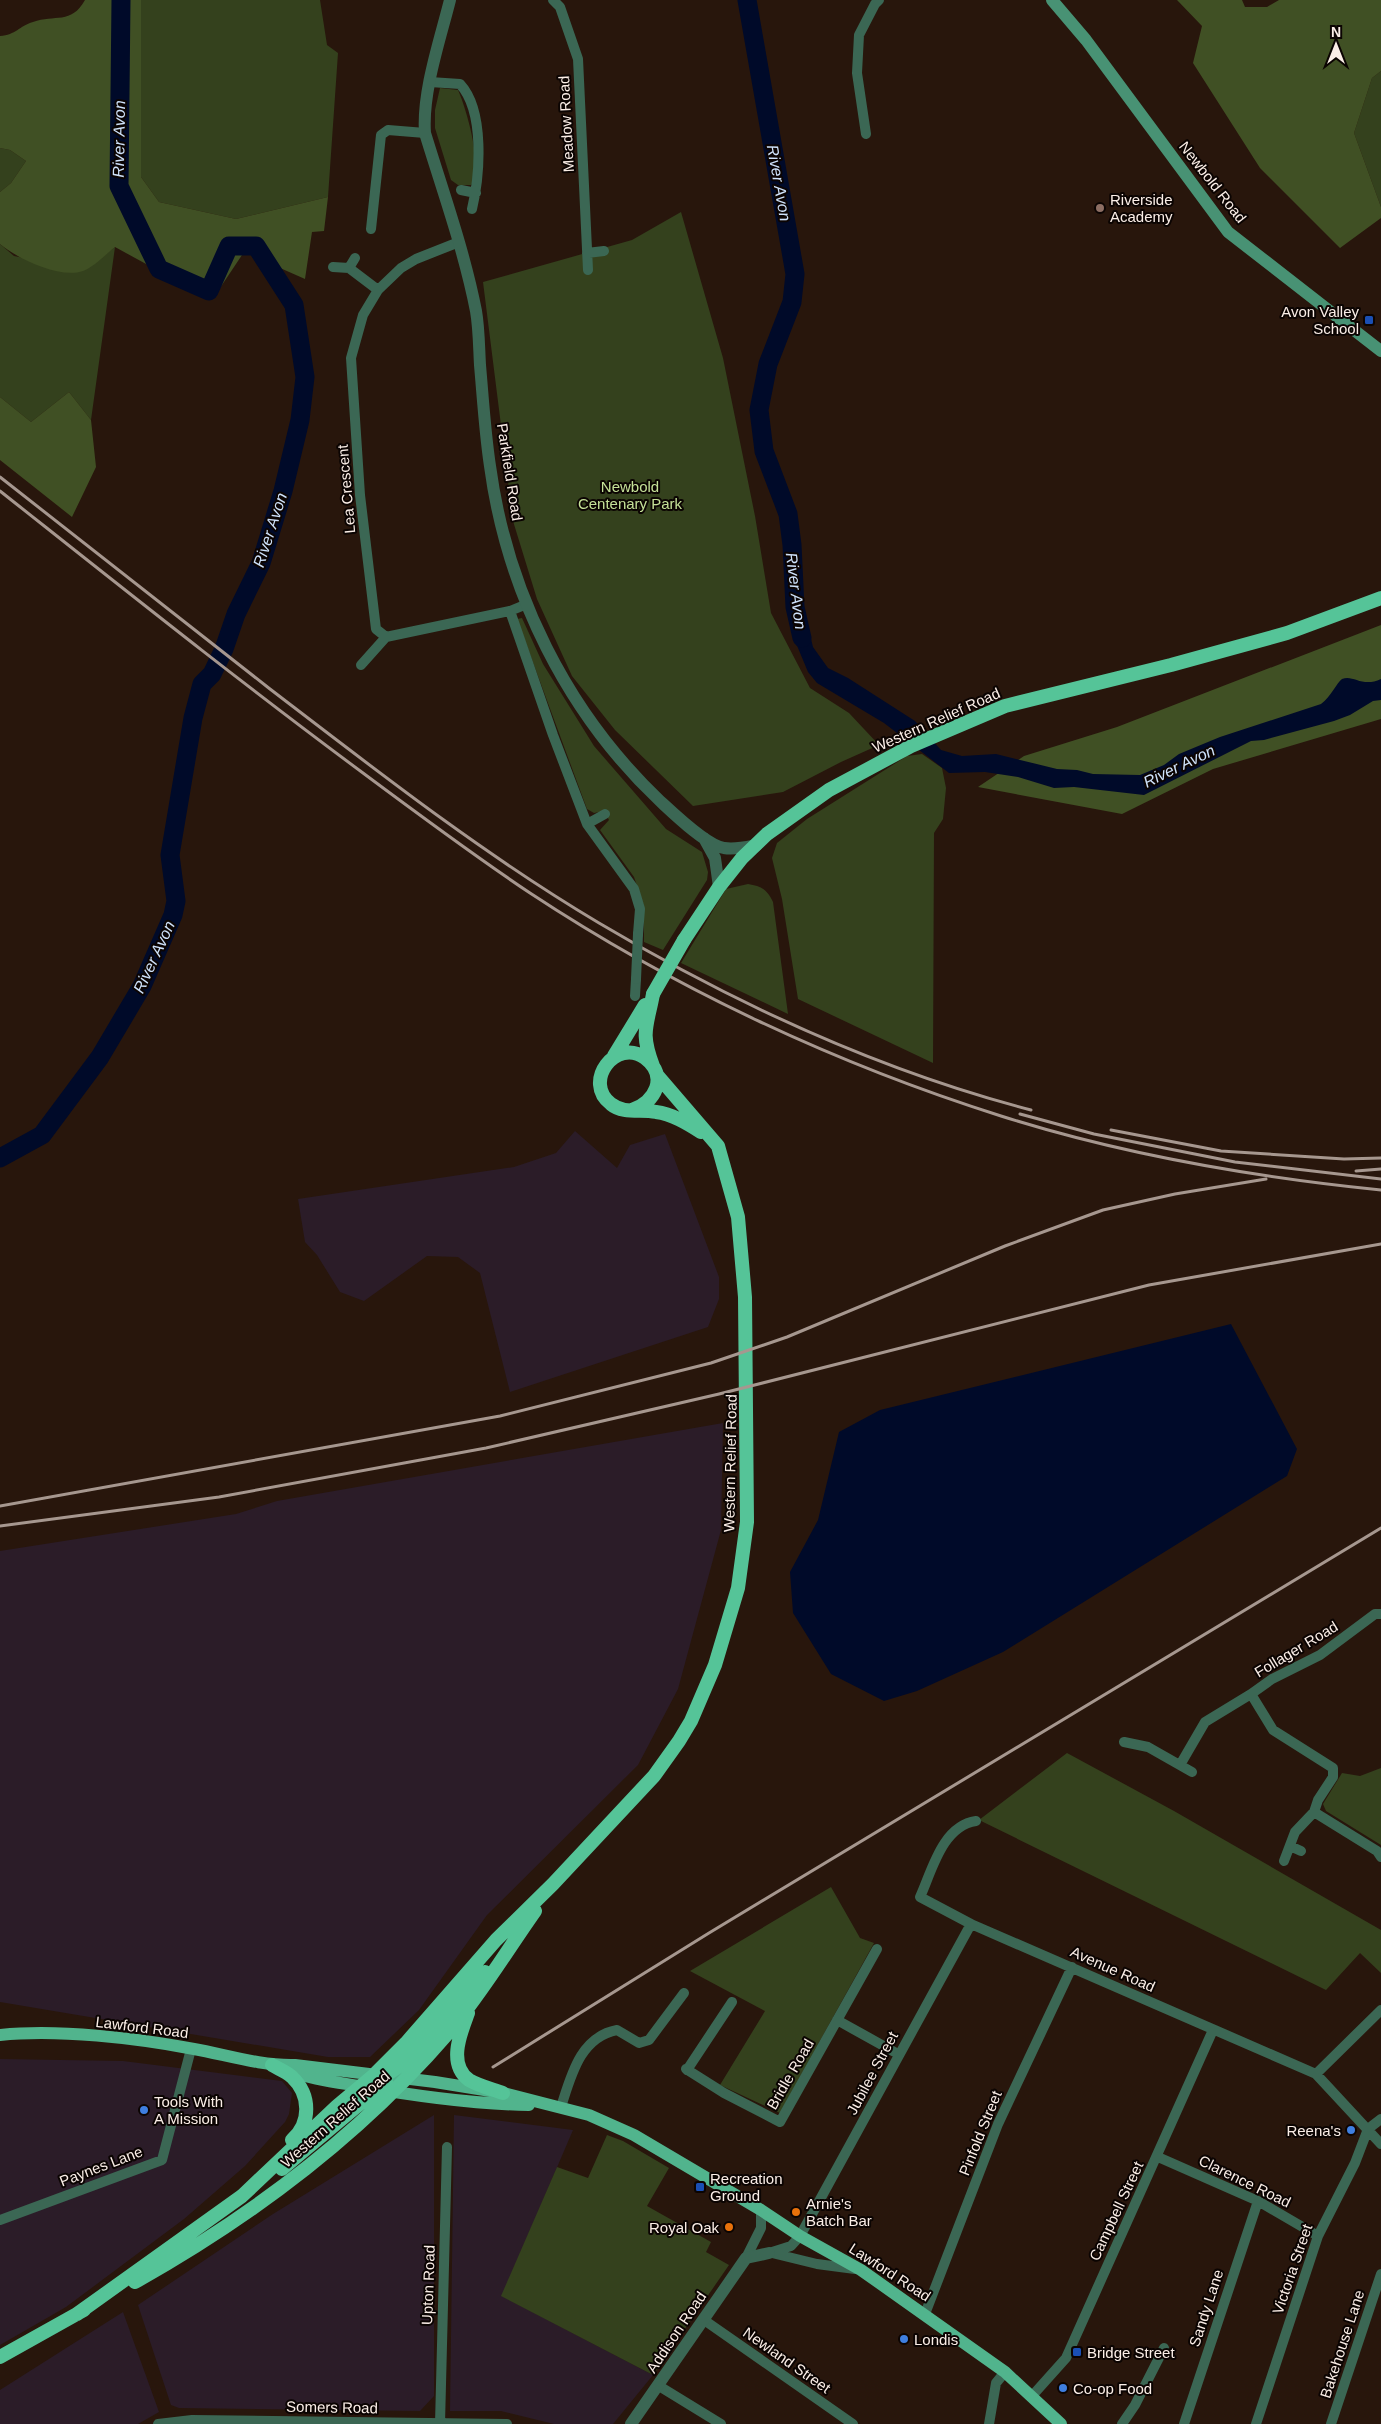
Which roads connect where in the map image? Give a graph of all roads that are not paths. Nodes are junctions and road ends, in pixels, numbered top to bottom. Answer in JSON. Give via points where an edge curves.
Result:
{"nodes":[{"id":1,"x":450,"y":0,"type":"edge"},
{"id":2,"x":552,"y":0,"type":"edge"},
{"id":3,"x":879,"y":0,"type":"edge"},
{"id":4,"x":1052,"y":0,"type":"edge"},
{"id":5,"x":430,"y":82,"type":"junction"},
{"id":6,"x":425,"y":133,"type":"junction"},
{"id":7,"x":866,"y":134,"type":"dead end"},
{"id":8,"x":460,"y":190,"type":"dead end"},
{"id":9,"x":476,"y":193,"type":"junction"},
{"id":10,"x":472,"y":209,"type":"dead end"},
{"id":11,"x":371,"y":229,"type":"dead end"},
{"id":12,"x":459,"y":242,"type":"junction"},
{"id":13,"x":604,"y":251,"type":"dead end"},
{"id":14,"x":588,"y":253,"type":"junction"},
{"id":15,"x":354,"y":258,"type":"dead end"},
{"id":16,"x":333,"y":267,"type":"dead end"},
{"id":17,"x":349,"y":268,"type":"junction"},
{"id":18,"x":588,"y":270,"type":"dead end"},
{"id":19,"x":378,"y":290,"type":"junction"},
{"id":20,"x":1381,"y":351,"type":"edge"},
{"id":21,"x":1381,"y":598,"type":"edge"},
{"id":22,"x":526,"y":604,"type":"junction"},
{"id":23,"x":510,"y":611,"type":"junction"},
{"id":24,"x":386,"y":637,"type":"junction"},
{"id":25,"x":361,"y":665,"type":"dead end"},
{"id":26,"x":605,"y":814,"type":"dead end"},
{"id":27,"x":587,"y":824,"type":"junction"},
{"id":28,"x":704,"y":838,"type":"junction"},
{"id":29,"x":757,"y":844,"type":"junction"},
{"id":30,"x":719,"y":887,"type":"junction"},
{"id":31,"x":646,"y":999,"type":"junction"},
{"id":32,"x":614,"y":1056,"type":"junction"},
{"id":33,"x":655,"y":1071,"type":"junction"},
{"id":34,"x":632,"y":1110,"type":"junction"},
{"id":35,"x":712,"y":1139,"type":"junction"},
{"id":36,"x":1381,"y":1614,"type":"edge"},
{"id":37,"x":1251,"y":1694,"type":"junction"},
{"id":38,"x":1124,"y":1742,"type":"dead end"},
{"id":39,"x":1180,"y":1765,"type":"junction"},
{"id":40,"x":1192,"y":1772,"type":"dead end"},
{"id":41,"x":1314,"y":1812,"type":"junction"},
{"id":42,"x":976,"y":1822,"type":"dead end"},
{"id":43,"x":1290,"y":1846,"type":"junction"},
{"id":44,"x":1301,"y":1851,"type":"dead end"},
{"id":45,"x":1381,"y":1857,"type":"edge"},
{"id":46,"x":1284,"y":1861,"type":"dead end"},
{"id":47,"x":554,"y":1884,"type":"junction"},
{"id":48,"x":971,"y":1924,"type":"junction"},
{"id":49,"x":522,"y":1930,"type":"junction"},
{"id":50,"x":877,"y":1949,"type":"dead end"},
{"id":51,"x":1072,"y":1967,"type":"junction"},
{"id":52,"x":684,"y":1993,"type":"dead end"},
{"id":53,"x":473,"y":2001,"type":"junction"},
{"id":54,"x":732,"y":2002,"type":"dead end"},
{"id":55,"x":1381,"y":2010,"type":"edge"},
{"id":56,"x":837,"y":2020,"type":"junction"},
{"id":57,"x":1213,"y":2030,"type":"junction"},
{"id":58,"x":0,"y":2035,"type":"edge"},
{"id":59,"x":191,"y":2049,"type":"junction"},
{"id":60,"x":898,"y":2054,"type":"junction"},
{"id":61,"x":275,"y":2065,"type":"junction"},
{"id":62,"x":1316,"y":2074,"type":"junction"},
{"id":63,"x":382,"y":2083,"type":"junction"},
{"id":64,"x":503,"y":2093,"type":"junction"},
{"id":65,"x":556,"y":2106,"type":"junction"},
{"id":66,"x":1381,"y":2119,"type":"edge"},
{"id":67,"x":1368,"y":2129,"type":"junction"},
{"id":68,"x":1381,"y":2144,"type":"edge"},
{"id":69,"x":447,"y":2147,"type":"dead end"},
{"id":70,"x":1158,"y":2157,"type":"junction"},
{"id":71,"x":242,"y":2196,"type":"junction"},
{"id":72,"x":1258,"y":2201,"type":"junction"},
{"id":73,"x":761,"y":2210,"type":"junction"},
{"id":74,"x":0,"y":2220,"type":"edge"},
{"id":75,"x":800,"y":2236,"type":"junction"},
{"id":76,"x":1318,"y":2236,"type":"junction"},
{"id":77,"x":769,"y":2253,"type":"junction"},
{"id":78,"x":746,"y":2258,"type":"junction"},
{"id":79,"x":862,"y":2270,"type":"junction"},
{"id":80,"x":1381,"y":2274,"type":"edge"},
{"id":81,"x":77,"y":2314,"type":"junction"},
{"id":82,"x":925,"y":2314,"type":"junction"},
{"id":83,"x":704,"y":2320,"type":"junction"},
{"id":84,"x":1164,"y":2348,"type":"dead end"},
{"id":85,"x":0,"y":2357,"type":"edge"},
{"id":86,"x":1005,"y":2372,"type":"junction"},
{"id":87,"x":659,"y":2386,"type":"junction"},
{"id":88,"x":1032,"y":2396,"type":"junction"},
{"id":89,"x":158,"y":2424,"type":"edge"},
{"id":90,"x":440,"y":2424,"type":"edge"},
{"id":91,"x":507,"y":2424,"type":"edge"},
{"id":92,"x":631,"y":2424,"type":"edge"},
{"id":93,"x":721,"y":2424,"type":"edge"},
{"id":94,"x":853,"y":2424,"type":"edge"},
{"id":95,"x":989,"y":2424,"type":"edge"},
{"id":96,"x":1061,"y":2424,"type":"edge"},
{"id":97,"x":1122,"y":2424,"type":"edge"},
{"id":98,"x":1184,"y":2424,"type":"edge"},
{"id":99,"x":1256,"y":2424,"type":"edge"},
{"id":100,"x":1331,"y":2424,"type":"edge"}],
"edges":[{"from":1,"to":5,"type":"street","name":"Parkfield Road"},
{"from":2,"to":14,"type":"street","name":"Meadow Road","via":[[560,7],[578,59]]},
{"from":3,"to":7,"type":"street","via":[[859,35],[857,73]]},
{"from":4,"to":20,"type":"main road","name":"Newbold Road","via":[[1086,40],[1228,232]]},
{"from":5,"to":6,"type":"street","name":"Parkfield Road"},
{"from":5,"to":9,"type":"street","via":[[460,84],[466,91],[480,151]]},
{"from":6,"to":11,"type":"street","via":[[382,132]]},
{"from":6,"to":12,"type":"street","name":"Parkfield Road"},
{"from":8,"to":9,"type":"street"},
{"from":9,"to":10,"type":"street"},
{"from":12,"to":19,"type":"street","name":"Lea Crescent","via":[[416,259],[401,268]]},
{"from":12,"to":22,"type":"street","name":"Parkfield Road","via":[[476,312],[483,404],[498,515]]},
{"from":13,"to":14,"type":"street"},
{"from":14,"to":18,"type":"street","name":"Meadow Road"},
{"from":15,"to":17,"type":"street"},
{"from":16,"to":17,"type":"street"},
{"from":17,"to":19,"type":"street"},
{"from":19,"to":24,"type":"street","name":"Lea Crescent","via":[[363,315],[351,358],[360,495],[376,629]]},
{"from":21,"to":29,"type":"highway","name":"Western Relief Road","via":[[1287,633],[1051,693],[972,719],[829,790]]},
{"from":22,"to":23,"type":"street"},
{"from":22,"to":28,"type":"street","name":"Parkfield Road","via":[[548,652],[596,730],[636,779]]},
{"from":23,"to":24,"type":"street"},
{"from":23,"to":27,"type":"street"},
{"from":24,"to":25,"type":"street"},
{"from":26,"to":27,"type":"street"},
{"from":27,"to":31,"type":"street","bridge":true,"via":[[634,889],[640,909],[636,979]]},
{"from":28,"to":29,"type":"street","name":"Parkfield Road","via":[[722,848]]},
{"from":28,"to":30,"type":"street","name":"Parkfield Road","via":[[715,858]]},
{"from":29,"to":30,"type":"highway","name":"Western Relief Road"},
{"from":30,"to":31,"type":"highway","name":"Western Relief Road","bridge":true},
{"from":31,"to":32,"type":"highway","name":"Western Relief Road"},
{"from":31,"to":33,"type":"highway","name":"Western Relief Road","via":[[645,1031]]},
{"from":32,"to":33,"type":"highway","via":[[633,1053],[647,1059]]},
{"from":32,"to":34,"type":"highway","via":[[603,1069],[601,1088],[611,1104]]},
{"from":33,"to":34,"type":"highway","via":[[655,1094],[649,1102]]},
{"from":33,"to":35,"type":"highway","name":"Western Relief Road"},
{"from":34,"to":35,"type":"highway","via":[[656,1112],[683,1121]]},
{"from":35,"to":47,"type":"highway","name":"Western Relief Road","via":[[724,1164],[738,1217],[745,1297],[747,1522],[738,1588],[714,1665],[692,1720],[679,1741],[654,1776]]},
{"from":36,"to":37,"type":"street","name":"Follager Road","via":[[1375,1614],[1320,1655],[1272,1679]]},
{"from":37,"to":39,"type":"street","name":"Follager Road","via":[[1205,1722]]},
{"from":37,"to":41,"type":"street","name":"Follager Road","via":[[1273,1730],[1333,1768],[1333,1777]]},
{"from":38,"to":39,"type":"street","via":[[1148,1747]]},
{"from":39,"to":40,"type":"street"},
{"from":41,"to":43,"type":"street","name":"Follager Road","via":[[1296,1832]]},
{"from":41,"to":45,"type":"street","via":[[1377,1851]]},
{"from":42,"to":48,"type":"street","name":"Avenue Road","via":[[966,1823],[947,1837],[920,1897]]},
{"from":43,"to":44,"type":"street"},
{"from":43,"to":46,"type":"street","name":"Follager Road"},
{"from":47,"to":49,"type":"highway","name":"Western Relief Road"},
{"from":47,"to":63,"type":"highway","name":"Western Relief Road","via":[[496,1940],[406,2043]]},
{"from":48,"to":51,"type":"street","name":"Avenue Road"},
{"from":48,"to":60,"type":"street","name":"Jubilee Street"},
{"from":49,"to":53,"type":"highway","name":"Western Relief Road"},
{"from":49,"to":63,"type":"highway"},
{"from":50,"to":56,"type":"street","name":"Bridle Road"},
{"from":51,"to":57,"type":"street","name":"Avenue Road"},
{"from":51,"to":82,"type":"street","name":"Pinfold Street","via":[[998,2124]]},
{"from":52,"to":65,"type":"street","via":[[649,2040],[638,2043],[617,2030],[607,2032],[584,2048]]},
{"from":53,"to":63,"type":"highway","name":"Western Relief Road"},
{"from":53,"to":64,"type":"highway","via":[[456,2049],[458,2063],[468,2079]]},
{"from":54,"to":56,"type":"street","name":"Bridle Road","via":[[687,2070],[780,2122]]},
{"from":55,"to":62,"type":"street"},
{"from":56,"to":60,"type":"street"},
{"from":57,"to":62,"type":"street","name":"Avenue Road"},
{"from":57,"to":70,"type":"street","name":"Campbell Street"},
{"from":58,"to":59,"type":"main road","name":"Lawford Road","via":[[32,2033],[100,2037]]},
{"from":59,"to":61,"type":"main road","name":"Lawford Road"},
{"from":59,"to":74,"type":"street","name":"Paynes Lane","via":[[162,2160]]},
{"from":60,"to":75,"type":"street","name":"Jubilee Street"},
{"from":61,"to":63,"type":"main road","name":"Lawford Road","via":[[297,2074]]},
{"from":61,"to":71,"type":"highway","via":[[292,2077],[302,2090],[306,2097],[307,2116],[300,2133],[262,2167]]},
{"from":62,"to":67,"type":"street","name":"Avenue Road"},
{"from":63,"to":64,"type":"main road","name":"Lawford Road"},
{"from":63,"to":65,"type":"main road","name":"Lawford Road","via":[[501,2105]]},
{"from":63,"to":71,"type":"highway","name":"Western Relief Road","via":[[336,2106]]},
{"from":63,"to":81,"type":"highway","name":"Western Relief Road","via":[[362,2121],[290,2180],[159,2268]]},
{"from":64,"to":65,"type":"main road","name":"Lawford Road"},
{"from":65,"to":73,"type":"main road","name":"Lawford Road","via":[[589,2115],[641,2139]]},
{"from":66,"to":67,"type":"street"},
{"from":67,"to":68,"type":"street","name":"Avenue Road"},
{"from":67,"to":76,"type":"street","name":"Victoria Street","via":[[1355,2163]]},
{"from":69,"to":90,"type":"street","name":"Upton Road"},
{"from":70,"to":72,"type":"street","name":"Clarence Road"},
{"from":70,"to":88,"type":"street","name":"Campbell Street","via":[[1066,2358]]},
{"from":71,"to":81,"type":"highway","name":"Western Relief Road"},
{"from":72,"to":76,"type":"street","name":"Clarence Road"},
{"from":72,"to":98,"type":"street","name":"Sandy Lane"},
{"from":73,"to":75,"type":"main road","name":"Lawford Road"},
{"from":73,"to":78,"type":"street","name":"Addison Road","via":[[761,2228]]},
{"from":75,"to":77,"type":"street","via":[[791,2246]]},
{"from":75,"to":79,"type":"main road","name":"Lawford Road"},
{"from":76,"to":99,"type":"street","name":"Victoria Street"},
{"from":77,"to":78,"type":"street"},
{"from":77,"to":79,"type":"street"},
{"from":78,"to":83,"type":"street","name":"Addison Road"},
{"from":79,"to":82,"type":"main road","name":"Lawford Road"},
{"from":80,"to":100,"type":"street","name":"Bakehouse Lane"},
{"from":81,"to":85,"type":"highway","name":"Western Relief Road"},
{"from":82,"to":86,"type":"main road","name":"Lawford Road"},
{"from":83,"to":87,"type":"street","name":"Addison Road"},
{"from":83,"to":94,"type":"street","name":"Newland Street"},
{"from":84,"to":97,"type":"street","via":[[1136,2405]]},
{"from":86,"to":88,"type":"main road","name":"Lawford Road"},
{"from":86,"to":95,"type":"street","via":[[996,2383]]},
{"from":87,"to":92,"type":"street","name":"Addison Road"},
{"from":87,"to":93,"type":"street"},
{"from":88,"to":96,"type":"main road","name":"Lawford Road"},
{"from":89,"to":90,"type":"street","name":"Somers Road","via":[[192,2420]]},
{"from":90,"to":91,"type":"street","name":"Somers Road"}]}
